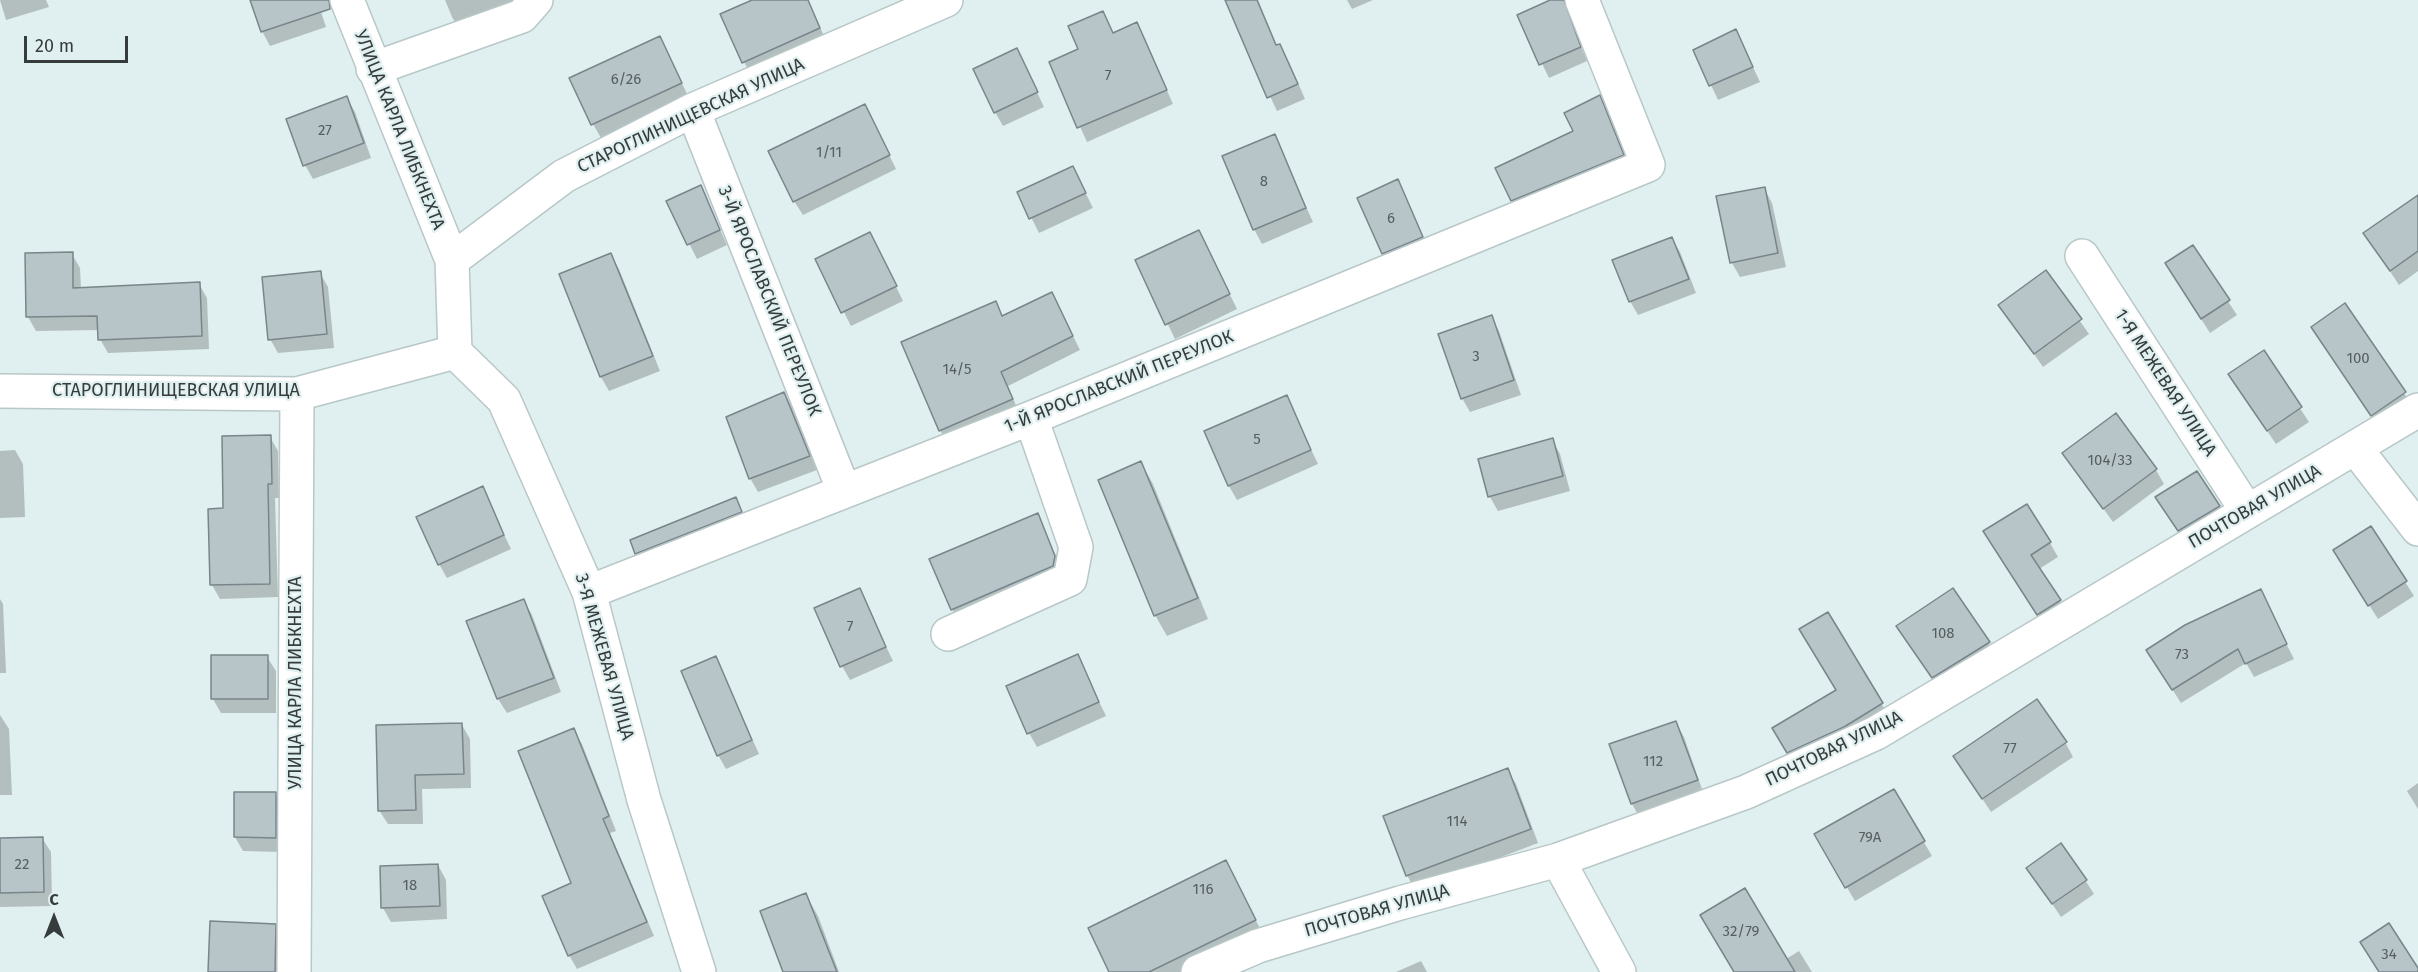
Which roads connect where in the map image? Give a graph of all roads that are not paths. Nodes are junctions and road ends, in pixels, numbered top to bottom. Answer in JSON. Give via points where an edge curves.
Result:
{"nodes":[{"id":1,"x":347,"y":0,"type":"edge"},
{"id":2,"x":536,"y":0,"type":"edge"},
{"id":3,"x":946,"y":0,"type":"edge"},
{"id":4,"x":1582,"y":0,"type":"edge"},
{"id":5,"x":373,"y":69,"type":"junction"},
{"id":6,"x":693,"y":110,"type":"junction"},
{"id":7,"x":2082,"y":256,"type":"dead end"},
{"id":8,"x":452,"y":260,"type":"junction"},
{"id":9,"x":455,"y":352,"type":"junction"},
{"id":10,"x":0,"y":391,"type":"edge"},
{"id":11,"x":297,"y":393,"type":"junction"},
{"id":12,"x":2418,"y":410,"type":"edge"},
{"id":13,"x":1031,"y":418,"type":"junction"},
{"id":14,"x":2355,"y":449,"type":"junction"},
{"id":15,"x":844,"y":491,"type":"junction"},
{"id":16,"x":2247,"y":511,"type":"junction"},
{"id":17,"x":2418,"y":529,"type":"edge"},
{"id":18,"x":589,"y":592,"type":"junction"},
{"id":19,"x":948,"y":634,"type":"dead end"},
{"id":20,"x":1558,"y":860,"type":"junction"},
{"id":21,"x":294,"y":972,"type":"edge"},
{"id":22,"x":699,"y":972,"type":"edge"},
{"id":23,"x":1198,"y":972,"type":"edge"},
{"id":24,"x":1619,"y":972,"type":"edge"}],
"edges":[{"from":1,"to":5,"type":"street","name":"УЛИЦА КАРЛА ЛИБКНЕХТА"},
{"from":2,"to":5,"type":"street","via":[[522,16]]},
{"from":3,"to":6,"type":"street","name":"СТАРОГЛИНИЩЕВСКАЯ УЛИЦА"},
{"from":4,"to":13,"type":"street","name":"1-Й ЯРОСЛАВСКИЙ ПЕРЕУЛОК","via":[[1648,165]]},
{"from":5,"to":8,"type":"street","name":"УЛИЦА КАРЛА ЛИБКНЕХТА"},
{"from":6,"to":8,"type":"street","name":"СТАРОГЛИНИЩЕВСКАЯ УЛИЦА","via":[[564,176]]},
{"from":6,"to":15,"type":"street","name":"3-Й ЯРОСЛАВСКИЙ ПЕРЕУЛОК"},
{"from":7,"to":16,"type":"street","name":"1-Я МЕЖЕВАЯ УЛИЦА"},
{"from":8,"to":9,"type":"street"},
{"from":9,"to":11,"type":"street","name":"СТАРОГЛИНИЩЕВСКАЯ УЛИЦА"},
{"from":9,"to":18,"type":"street","name":"3-Я МЕЖЕВАЯ УЛИЦА","via":[[504,400]]},
{"from":10,"to":11,"type":"street","name":"СТАРОГЛИНИЩЕВСКАЯ УЛИЦА"},
{"from":11,"to":21,"type":"street","name":"УЛИЦА КАРЛА ЛИБКНЕХТА"},
{"from":12,"to":14,"type":"street","name":"ПОЧТОВАЯ УЛИЦА"},
{"from":13,"to":15,"type":"street","name":"1-Й ЯРОСЛАВСКИЙ ПЕРЕУЛОК"},
{"from":13,"to":19,"type":"street","via":[[1076,547],[1071,579]]},
{"from":14,"to":16,"type":"street","name":"ПОЧТОВАЯ УЛИЦА"},
{"from":14,"to":17,"type":"street"},
{"from":15,"to":18,"type":"street","name":"1-Й ЯРОСЛАВСКИЙ ПЕРЕУЛОК"},
{"from":16,"to":20,"type":"street","name":"ПОЧТОВАЯ УЛИЦА","via":[[1875,733],[1746,792]]},
{"from":18,"to":22,"type":"street","name":"3-Я МЕЖЕВАЯ УЛИЦА","via":[[644,800]]},
{"from":20,"to":23,"type":"street","name":"ПОЧТОВАЯ УЛИЦА","via":[[1258,946]]},
{"from":20,"to":24,"type":"street"}]}
